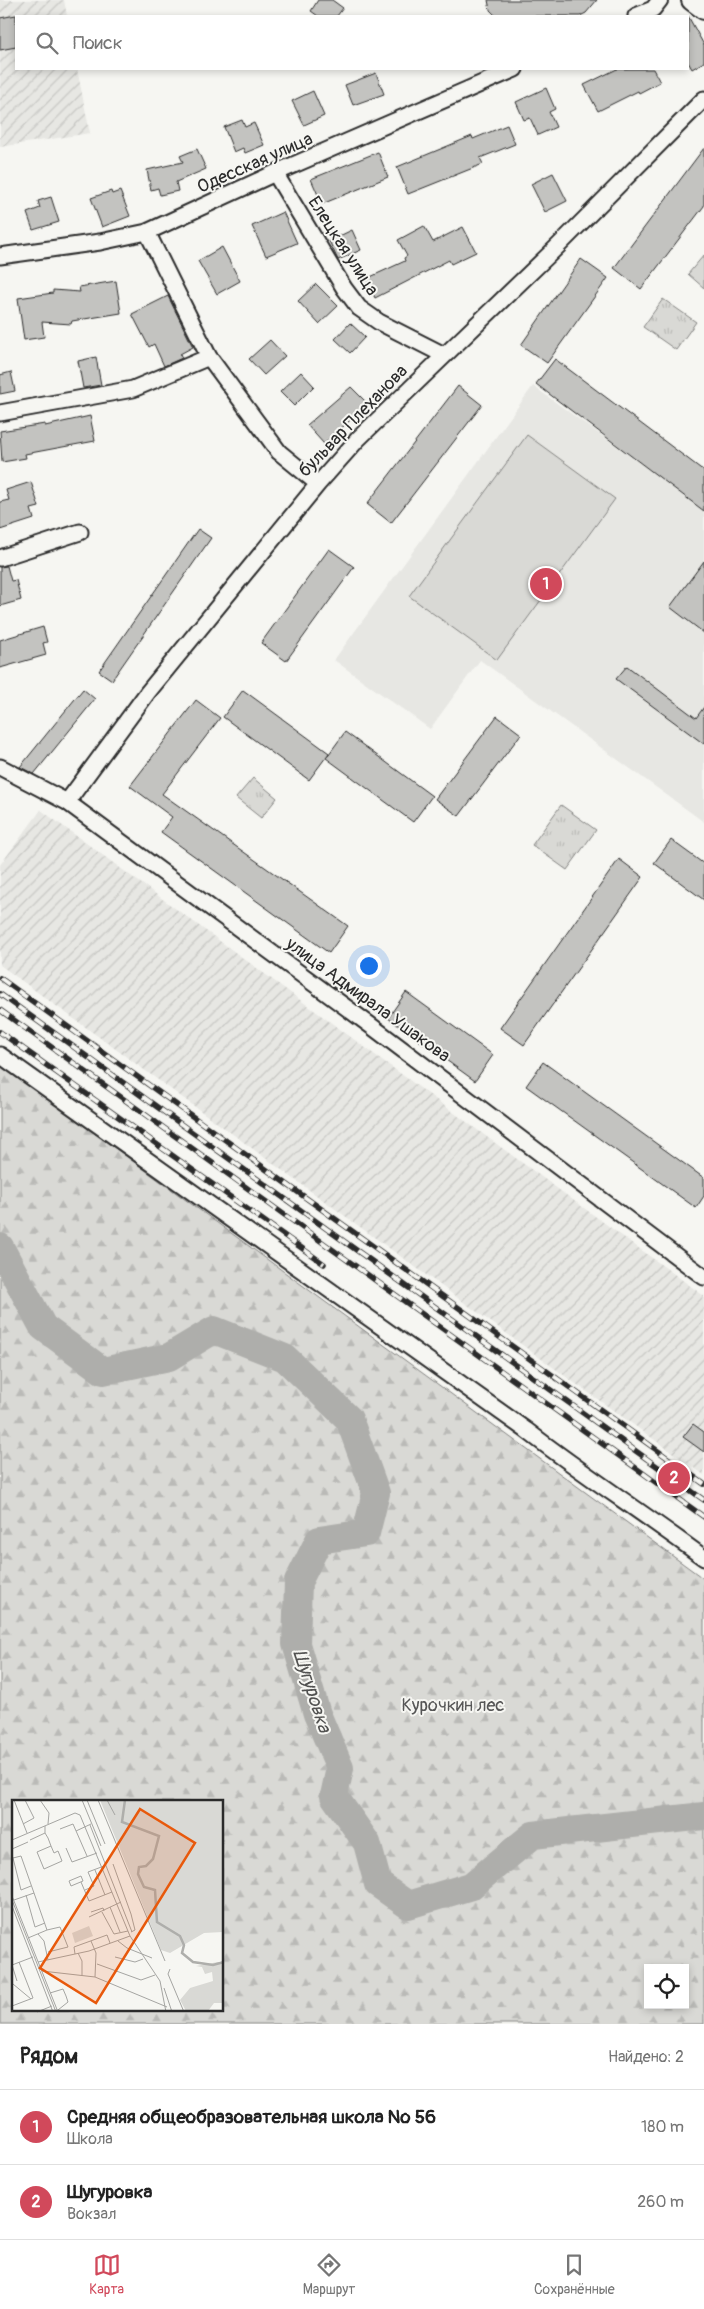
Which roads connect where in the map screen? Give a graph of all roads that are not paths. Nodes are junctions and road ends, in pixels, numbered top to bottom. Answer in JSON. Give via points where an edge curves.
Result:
{"nodes":[{"id":1,"x":660,"y":0,"type":"edge"},
{"id":2,"x":692,"y":0,"type":"edge"},
{"id":3,"x":704,"y":9,"type":"edge"},
{"id":4,"x":639,"y":15,"type":"edge"},
{"id":5,"x":513,"y":70,"type":"edge"},
{"id":6,"x":704,"y":98,"type":"edge"},
{"id":7,"x":275,"y":173,"type":"junction"},
{"id":8,"x":147,"y":232,"type":"junction"},
{"id":9,"x":0,"y":256,"type":"edge"},
{"id":10,"x":444,"y":355,"type":"junction"},
{"id":11,"x":209,"y":357,"type":"junction"},
{"id":12,"x":0,"y":413,"type":"edge"},
{"id":13,"x":318,"y":484,"type":"junction"},
{"id":14,"x":80,"y":532,"type":"dead end"},
{"id":15,"x":0,"y":558,"type":"edge"},
{"id":16,"x":0,"y":767,"type":"edge"},
{"id":17,"x":67,"y":802,"type":"junction"},
{"id":18,"x":0,"y":1055,"type":"edge"},
{"id":19,"x":704,"y":1277,"type":"edge"},
{"id":20,"x":704,"y":1558,"type":"edge"}],
"edges":[{"from":1,"to":4,"type":"street","via":[[654,9]]},
{"from":2,"to":3,"type":"main road"},
{"from":5,"to":7,"type":"street","name":"Одесская улица"},
{"from":6,"to":10,"type":"street","name":"бульвар Плеханова","via":[[565,239]]},
{"from":7,"to":8,"type":"street","name":"Одесская улица"},
{"from":7,"to":10,"type":"street","name":"Елецкая улица","via":[[359,308],[379,322]]},
{"from":8,"to":9,"type":"street","name":"Одесская улица"},
{"from":8,"to":11,"type":"street"},
{"from":10,"to":13,"type":"street","name":"бульвар Плеханова","via":[[358,439]]},
{"from":11,"to":12,"type":"street","via":[[132,389]]},
{"from":11,"to":13,"type":"street","via":[[279,452]]},
{"from":13,"to":17,"type":"street","name":"бульвар Плеханова","via":[[148,692]]},
{"from":14,"to":15,"type":"street"},
{"from":16,"to":17,"type":"street","name":"улица Адмирала Ушакова"},
{"from":17,"to":19,"type":"street","name":"улица Адмирала Ушакова","via":[[431,1070]]},
{"from":18,"to":20,"type":"street"}]}
